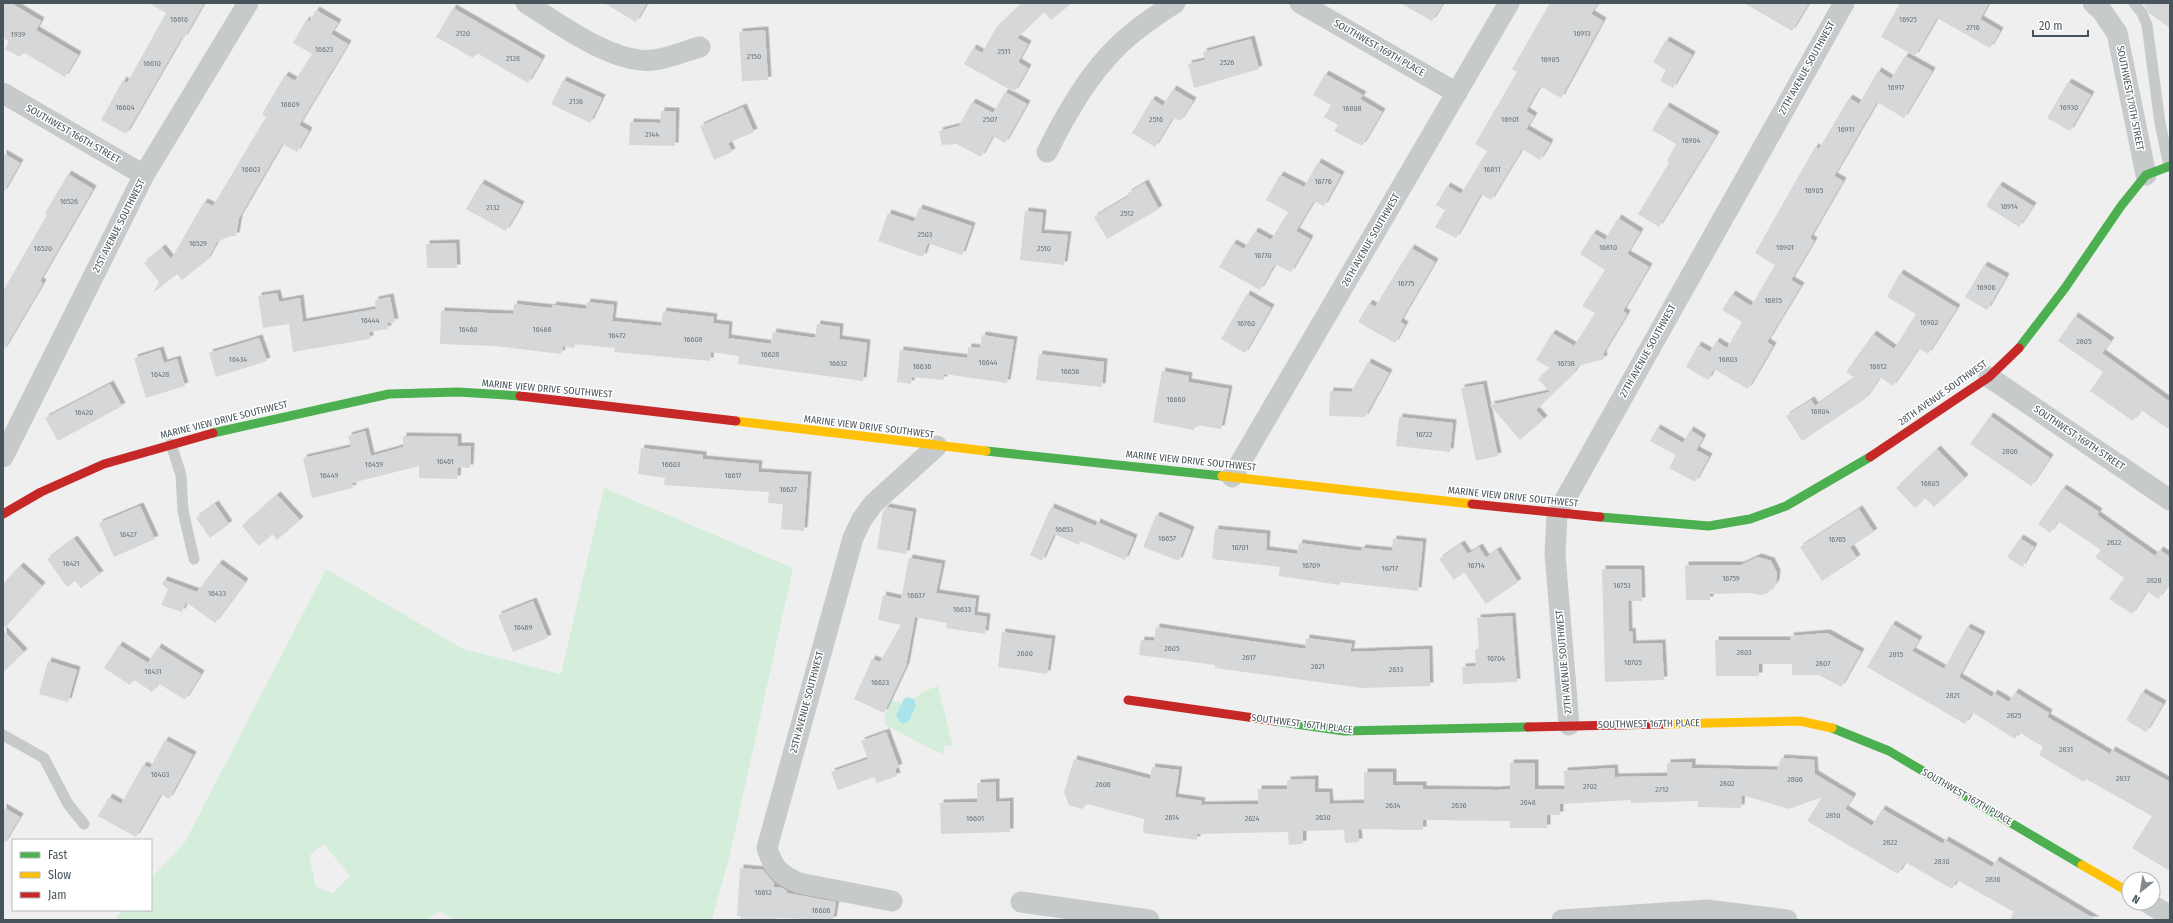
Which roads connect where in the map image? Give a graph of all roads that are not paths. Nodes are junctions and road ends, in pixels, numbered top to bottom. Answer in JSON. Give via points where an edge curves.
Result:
{"nodes":[{"id":1,"x":248,"y":3,"type":"edge"},
{"id":2,"x":526,"y":3,"type":"edge"},
{"id":3,"x":1175,"y":3,"type":"edge"},
{"id":4,"x":1300,"y":3,"type":"edge"},
{"id":5,"x":1509,"y":3,"type":"edge"},
{"id":6,"x":1844,"y":3,"type":"edge"},
{"id":7,"x":2093,"y":3,"type":"edge"},
{"id":8,"x":2134,"y":3,"type":"edge"},
{"id":9,"x":700,"y":47,"type":"dead end"},
{"id":10,"x":3,"y":93,"type":"edge"},
{"id":11,"x":1457,"y":93,"type":"junction"},
{"id":12,"x":1047,"y":152,"type":"dead end"},
{"id":13,"x":2169,"y":166,"type":"edge"},
{"id":14,"x":144,"y":175,"type":"junction"},
{"id":15,"x":2146,"y":175,"type":"junction"},
{"id":16,"x":1989,"y":377,"type":"junction"},
{"id":17,"x":172,"y":444,"type":"junction"},
{"id":18,"x":937,"y":446,"type":"junction"},
{"id":19,"x":3,"y":456,"type":"edge"},
{"id":20,"x":1232,"y":477,"type":"junction"},
{"id":21,"x":2170,"y":500,"type":"edge"},
{"id":22,"x":3,"y":514,"type":"edge"},
{"id":23,"x":1557,"y":514,"type":"junction"},
{"id":24,"x":1750,"y":518,"type":"joint"},
{"id":25,"x":194,"y":559,"type":"dead end"},
{"id":26,"x":1128,"y":700,"type":"dead end"},
{"id":27,"x":1569,"y":725,"type":"junction"},
{"id":28,"x":3,"y":735,"type":"edge"},
{"id":29,"x":84,"y":824,"type":"dead end"},
{"id":30,"x":2121,"y":887,"type":"edge"},
{"id":31,"x":892,"y":901,"type":"dead end"},
{"id":32,"x":1021,"y":902,"type":"dead end"},
{"id":33,"x":2161,"y":911,"type":"edge"},
{"id":34,"x":2170,"y":916,"type":"edge"},
{"id":35,"x":1150,"y":920,"type":"edge"},
{"id":36,"x":1562,"y":920,"type":"edge"},
{"id":37,"x":1787,"y":920,"type":"edge"}],
"edges":[{"from":1,"to":14,"type":"street","name":"21ST AVENUE SOUTHWEST"},
{"from":2,"to":9,"type":"street","via":[[581,37],[615,54],[652,60]]},
{"from":3,"to":12,"type":"street","via":[[1120,44],[1102,65],[1061,124]]},
{"from":4,"to":11,"type":"street","name":"SOUTHWEST 169TH PLACE"},
{"from":5,"to":11,"type":"street","name":"26TH AVENUE SOUTHWEST"},
{"from":6,"to":23,"type":"street","name":"27TH AVENUE SOUTHWEST"},
{"from":7,"to":15,"type":"street","name":"SOUTHWEST 170TH STREET","via":[[2102,11],[2116,33]]},
{"from":8,"to":13,"type":"lane","via":[[2147,25],[2160,123]]},
{"from":10,"to":14,"type":"street","name":"SOUTHWEST 166TH STREET"},
{"from":11,"to":20,"type":"street","name":"26TH AVENUE SOUTHWEST"},
{"from":13,"to":15,"type":"street"},
{"from":14,"to":19,"type":"street","name":"21ST AVENUE SOUTHWEST"},
{"from":15,"to":16,"type":"street","name":"28TH AVENUE SOUTHWEST","via":[[2017,352]]},
{"from":16,"to":21,"type":"street","name":"SOUTHWEST 169TH STREET"},
{"from":16,"to":24,"type":"street","name":"28TH AVENUE SOUTHWEST","via":[[1848,471],[1786,506]]},
{"from":17,"to":18,"type":"street","name":"MARINE VIEW DRIVE SOUTHWEST","via":[[318,408],[389,394],[458,392],[546,398]]},
{"from":17,"to":22,"type":"street","name":"MARINE VIEW DRIVE SOUTHWEST","via":[[104,464],[40,492]]},
{"from":17,"to":25,"type":"lane","via":[[181,475],[183,511]]},
{"from":18,"to":20,"type":"street","name":"MARINE VIEW DRIVE SOUTHWEST"},
{"from":18,"to":31,"type":"street","name":"25TH AVENUE SOUTHWEST","via":[[874,503],[862,519],[853,538],[767,848],[776,870],[787,878]]},
{"from":20,"to":23,"type":"street","name":"MARINE VIEW DRIVE SOUTHWEST"},
{"from":23,"to":24,"type":"street","name":"MARINE VIEW DRIVE SOUTHWEST","via":[[1709,526]]},
{"from":23,"to":27,"type":"street","name":"27TH AVENUE SOUTHWEST","via":[[1555,554]]},
{"from":26,"to":27,"type":"street","name":"SOUTHWEST 167TH PLACE","via":[[1344,731]]},
{"from":27,"to":30,"type":"street","name":"SOUTHWEST 167TH PLACE","via":[[1800,721],[1834,728],[1889,751]]},
{"from":28,"to":29,"type":"lane","via":[[44,758],[68,804]]},
{"from":32,"to":35,"type":"street"},
{"from":33,"to":34,"type":"street"},
{"from":36,"to":37,"type":"street","via":[[1707,910]]}]}
